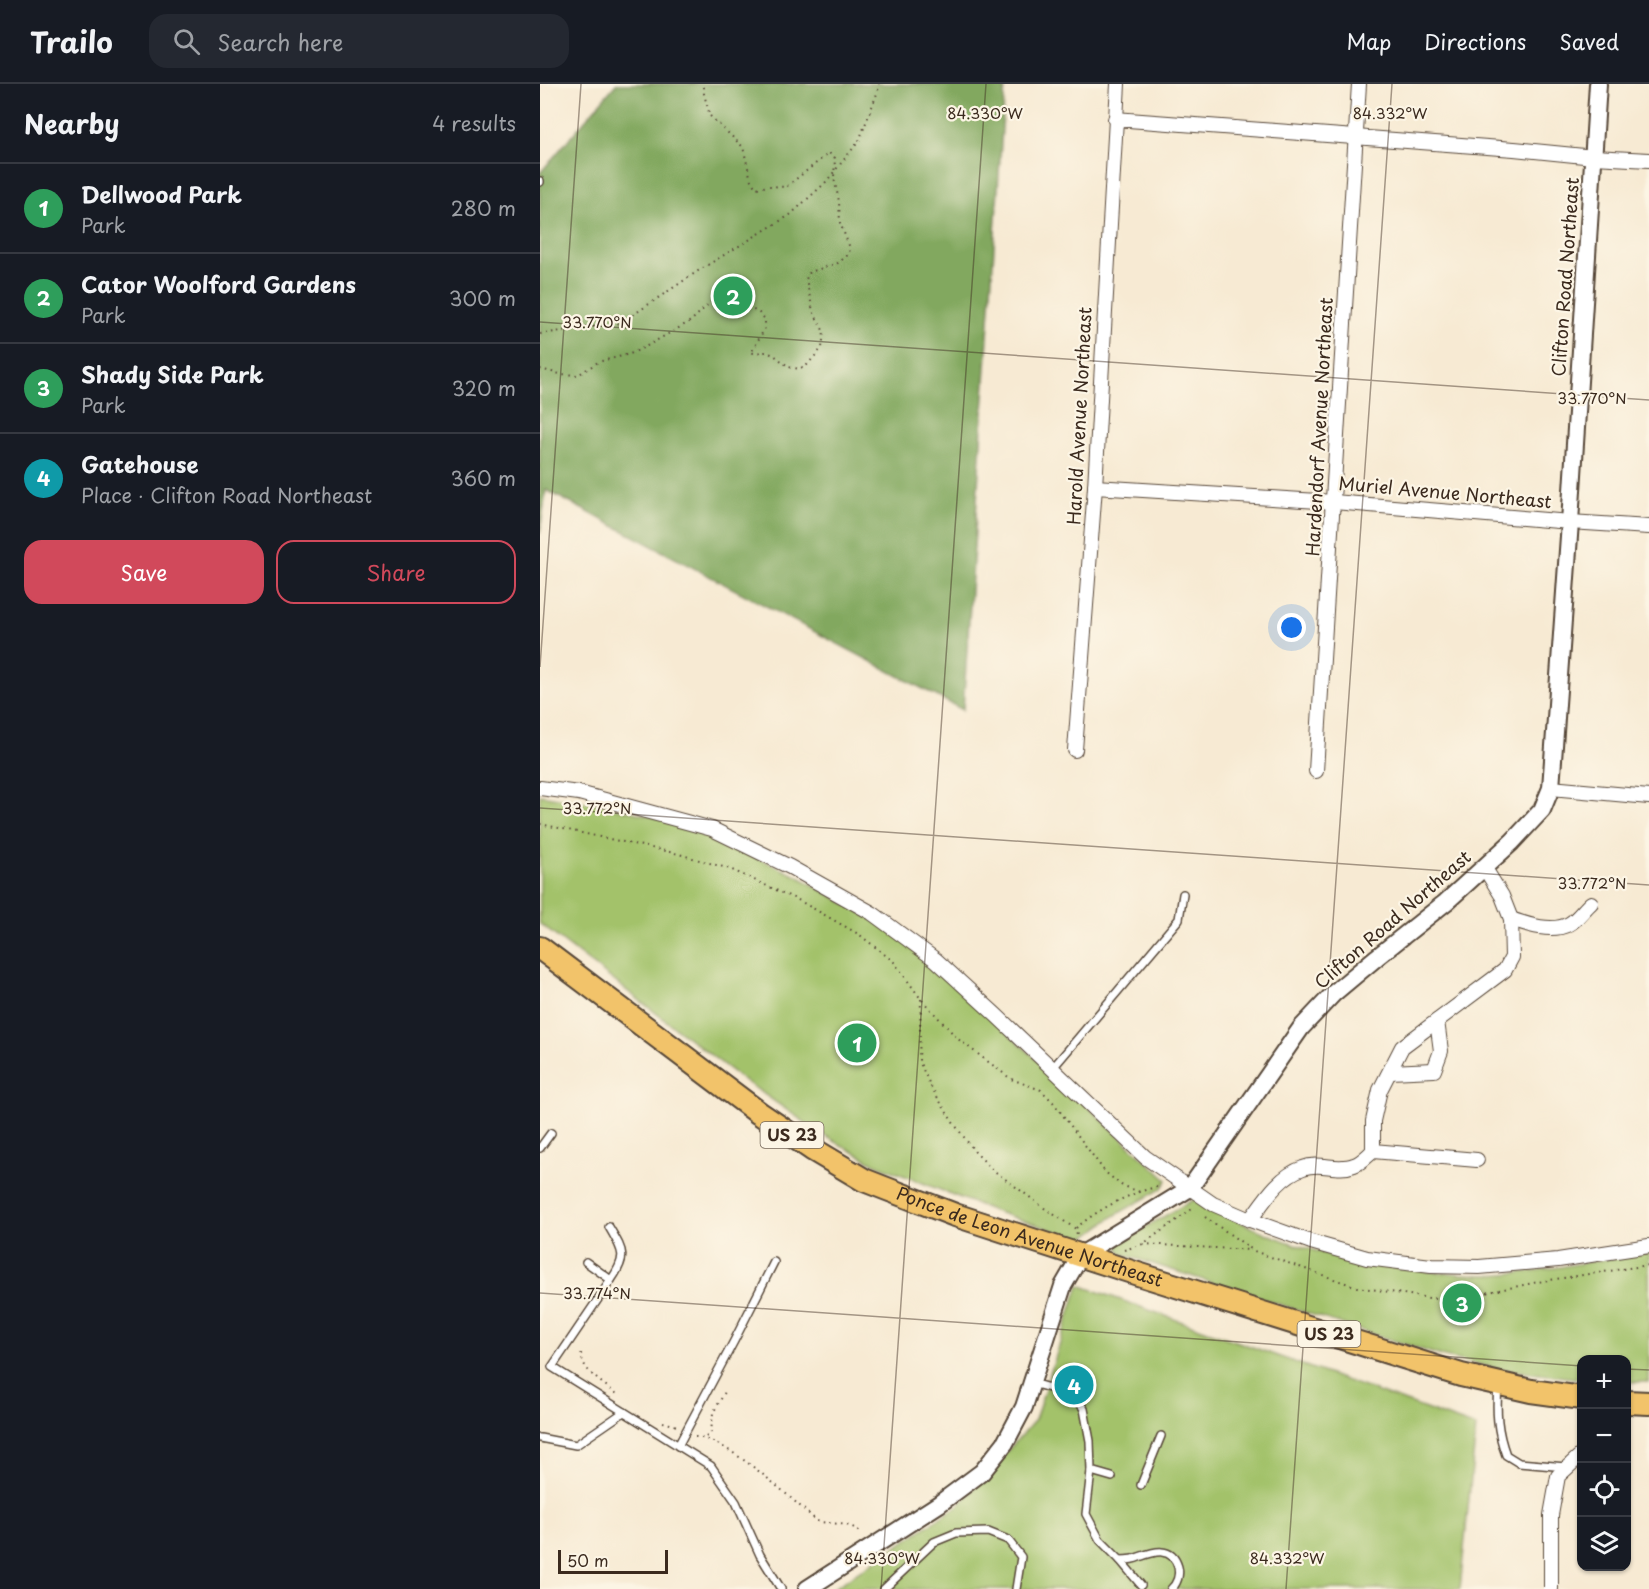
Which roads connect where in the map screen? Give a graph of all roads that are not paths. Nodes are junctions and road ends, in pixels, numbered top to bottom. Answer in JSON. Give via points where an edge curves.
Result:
{"nodes":[{"id":1,"x":1118,"y":84,"type":"edge"},
{"id":2,"x":1359,"y":84,"type":"edge"},
{"id":3,"x":1598,"y":84,"type":"edge"},
{"id":4,"x":1115,"y":119,"type":"junction"},
{"id":5,"x":1356,"y":138,"type":"junction"},
{"id":6,"x":1593,"y":158,"type":"junction"},
{"id":7,"x":1649,"y":160,"type":"edge"},
{"id":8,"x":1095,"y":487,"type":"junction"},
{"id":9,"x":1334,"y":502,"type":"junction"},
{"id":10,"x":1570,"y":522,"type":"junction"},
{"id":11,"x":1649,"y":527,"type":"edge"},
{"id":12,"x":1075,"y":750,"type":"dead end"},
{"id":13,"x":1316,"y":771,"type":"dead end"},
{"id":14,"x":540,"y":788,"type":"edge"},
{"id":15,"x":1551,"y":788,"type":"junction"},
{"id":16,"x":1649,"y":797,"type":"edge"},
{"id":17,"x":1484,"y":867,"type":"junction"},
{"id":18,"x":1183,"y":894,"type":"dead end"},
{"id":19,"x":1591,"y":903,"type":"dead end"},
{"id":20,"x":1511,"y":919,"type":"junction"},
{"id":21,"x":540,"y":948,"type":"edge"},
{"id":22,"x":1437,"y":1021,"type":"junction"},
{"id":23,"x":1052,"y":1068,"type":"junction"},
{"id":24,"x":1390,"y":1072,"type":"junction"},
{"id":25,"x":551,"y":1133,"type":"dead end"},
{"id":26,"x":540,"y":1148,"type":"edge"},
{"id":27,"x":1373,"y":1151,"type":"junction"},
{"id":28,"x":1477,"y":1160,"type":"dead end"},
{"id":29,"x":1190,"y":1188,"type":"junction"},
{"id":30,"x":1250,"y":1220,"type":"junction"},
{"id":31,"x":609,"y":1227,"type":"dead end"},
{"id":32,"x":1079,"y":1245,"type":"junction"},
{"id":33,"x":1649,"y":1246,"type":"edge"},
{"id":34,"x":586,"y":1262,"type":"dead end"},
{"id":35,"x":774,"y":1262,"type":"dead end"},
{"id":36,"x":611,"y":1280,"type":"junction"},
{"id":37,"x":1032,"y":1383,"type":"junction"},
{"id":38,"x":1498,"y":1383,"type":"junction"},
{"id":39,"x":1577,"y":1397,"type":"edge"},
{"id":40,"x":1631,"y":1402,"type":"edge"},
{"id":41,"x":1649,"y":1403,"type":"edge"},
{"id":42,"x":624,"y":1412,"type":"junction"},
{"id":43,"x":1161,"y":1436,"type":"dead end"},
{"id":44,"x":540,"y":1438,"type":"edge"},
{"id":45,"x":678,"y":1446,"type":"junction"},
{"id":46,"x":1577,"y":1458,"type":"edge"},
{"id":47,"x":1568,"y":1468,"type":"junction"},
{"id":48,"x":1091,"y":1471,"type":"junction"},
{"id":49,"x":1112,"y":1477,"type":"dead end"},
{"id":50,"x":1141,"y":1485,"type":"dead end"},
{"id":51,"x":1120,"y":1560,"type":"junction"},
{"id":52,"x":1141,"y":1585,"type":"dead end"},
{"id":53,"x":781,"y":1589,"type":"edge"},
{"id":54,"x":807,"y":1589,"type":"edge"},
{"id":55,"x":884,"y":1589,"type":"edge"},
{"id":56,"x":1016,"y":1589,"type":"edge"},
{"id":57,"x":1171,"y":1589,"type":"edge"},
{"id":58,"x":1551,"y":1589,"type":"edge"}],
"edges":[{"from":1,"to":4,"type":"street","name":"Harold Avenue Northeast"},
{"from":2,"to":5,"type":"street","name":"Hardendorf Avenue Northeast"},
{"from":3,"to":6,"type":"street","name":"Clifton Road Northeast"},
{"from":4,"to":5,"type":"street"},
{"from":4,"to":8,"type":"street","name":"Harold Avenue Northeast"},
{"from":5,"to":6,"type":"street"},
{"from":5,"to":9,"type":"street","name":"Hardendorf Avenue Northeast"},
{"from":6,"to":7,"type":"street"},
{"from":6,"to":10,"type":"street","name":"Clifton Road Northeast"},
{"from":8,"to":9,"type":"street","name":"Muriel Avenue Northeast"},
{"from":8,"to":12,"type":"street","name":"Harold Avenue Northeast"},
{"from":9,"to":10,"type":"street","name":"Muriel Avenue Northeast"},
{"from":9,"to":13,"type":"street","name":"Hardendorf Avenue Northeast"},
{"from":10,"to":11,"type":"street","name":"Muriel Avenue Northeast"},
{"from":10,"to":15,"type":"street","name":"Clifton Road Northeast"},
{"from":14,"to":23,"type":"street","via":[[579,793],[712,829],[790,867],[872,913],[936,960]]},
{"from":15,"to":16,"type":"street"},
{"from":15,"to":17,"type":"street","name":"Clifton Road Northeast","via":[[1542,810]]},
{"from":17,"to":20,"type":"street"},
{"from":17,"to":29,"type":"street","name":"Clifton Road Northeast","via":[[1334,993],[1301,1028]]},
{"from":18,"to":23,"type":"lane","via":[[1179,919]]},
{"from":19,"to":20,"type":"street","via":[[1569,924],[1529,926]]},
{"from":20,"to":22,"type":"street","via":[[1512,957],[1505,970]]},
{"from":21,"to":32,"type":"highway","name":"Ponce de Leon Avenue Northeast","number":"US 23","via":[[738,1098],[856,1175],[955,1215]]},
{"from":22,"to":24,"type":"street","via":[[1402,1047]]},
{"from":22,"to":24,"type":"street","via":[[1441,1051],[1434,1070]]},
{"from":23,"to":29,"type":"street","via":[[1145,1157]]},
{"from":24,"to":27,"type":"street","via":[[1380,1089],[1373,1121]]},
{"from":25,"to":26,"type":"lane"},
{"from":27,"to":28,"type":"street"},
{"from":27,"to":30,"type":"street","via":[[1354,1165],[1303,1168],[1275,1186]]},
{"from":29,"to":30,"type":"street"},
{"from":29,"to":32,"type":"street","name":"Clifton Road Northeast"},
{"from":30,"to":33,"type":"street","via":[[1367,1258],[1431,1266],[1479,1267],[1558,1260]]},
{"from":31,"to":36,"type":"lane","via":[[623,1250],[621,1265]]},
{"from":32,"to":37,"type":"street","name":"Clifton Road Northeast"},
{"from":32,"to":38,"type":"highway","name":"Ponce de Leon Avenue Northeast","number":"US 23","via":[[1418,1362]]},
{"from":34,"to":36,"type":"lane"},
{"from":35,"to":45,"type":"lane"},
{"from":36,"to":42,"type":"lane","via":[[552,1366]]},
{"from":37,"to":48,"type":"lane","via":[[1074,1395],[1084,1409]]},
{"from":37,"to":54,"type":"street","name":"Clifton Road Northeast","via":[[1005,1443],[982,1472]]},
{"from":38,"to":39,"type":"highway","name":"Ponce de Leon Avenue Northeast","number":"US 23"},
{"from":38,"to":47,"type":"lane","via":[[1496,1413],[1506,1455],[1519,1463]]},
{"from":40,"to":41,"type":"highway"},
{"from":42,"to":44,"type":"lane","via":[[576,1445]]},
{"from":42,"to":45,"type":"lane"},
{"from":43,"to":50,"type":"lane"},
{"from":45,"to":53,"type":"lane","via":[[711,1466],[736,1502],[760,1555]]},
{"from":46,"to":47,"type":"street"},
{"from":47,"to":58,"type":"street","via":[[1558,1476],[1551,1515]]},
{"from":48,"to":49,"type":"lane"},
{"from":48,"to":51,"type":"lane","via":[[1086,1514],[1100,1540]]},
{"from":51,"to":52,"type":"lane"},
{"from":51,"to":57,"type":"lane","via":[[1165,1552],[1178,1567],[1178,1580]]},
{"from":55,"to":56,"type":"lane","via":[[934,1542],[956,1533],[988,1532],[1008,1540],[1021,1557]]}]}
